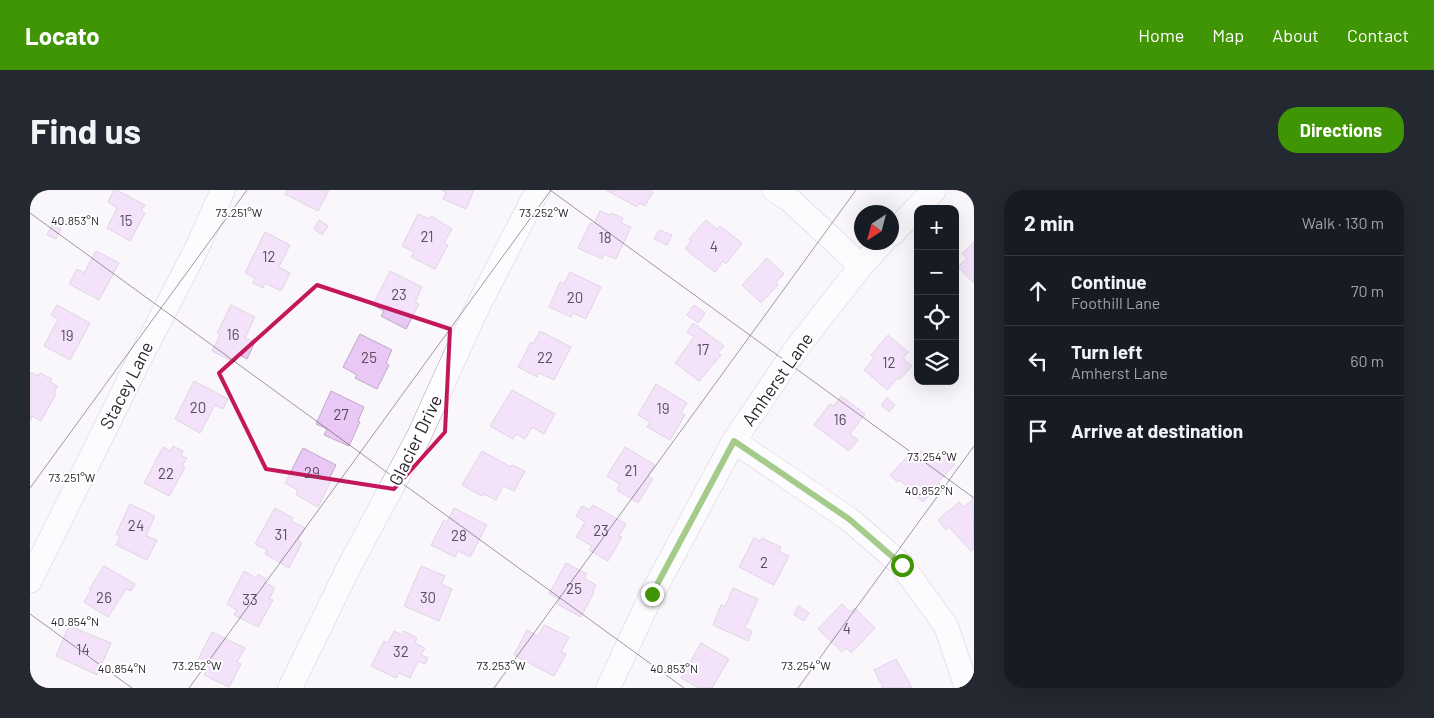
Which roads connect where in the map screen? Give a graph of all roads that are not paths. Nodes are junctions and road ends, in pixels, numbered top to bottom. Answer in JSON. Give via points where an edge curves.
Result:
{"nodes":[{"id":1,"x":223,"y":190,"type":"edge"},
{"id":2,"x":538,"y":190,"type":"edge"},
{"id":3,"x":774,"y":190,"type":"edge"},
{"id":4,"x":934,"y":190,"type":"edge"},
{"id":5,"x":899,"y":227,"type":"edge"},
{"id":6,"x":876,"y":250,"type":"edge"},
{"id":7,"x":861,"y":266,"type":"junction"},
{"id":8,"x":734,"y":441,"type":"junction"},
{"id":9,"x":30,"y":581,"type":"edge"},
{"id":10,"x":290,"y":688,"type":"edge"},
{"id":11,"x":608,"y":688,"type":"edge"},
{"id":12,"x":967,"y":688,"type":"edge"}],
"edges":[{"from":1,"to":9,"type":"street","name":"Stacey Lane"},
{"from":2,"to":10,"type":"street","name":"Glacier Drive","via":[[478,306],[418,438],[349,567]]},
{"from":3,"to":7,"type":"street","via":[[790,200]]},
{"from":4,"to":5,"type":"street"},
{"from":6,"to":7,"type":"street","name":"Amherst Lane"},
{"from":7,"to":8,"type":"street","name":"Amherst Lane","via":[[796,348]]},
{"from":8,"to":11,"type":"street","name":"Amherst Lane","via":[[656,586]]},
{"from":8,"to":12,"type":"street","via":[[849,519],[902,565],[946,626]]}]}
